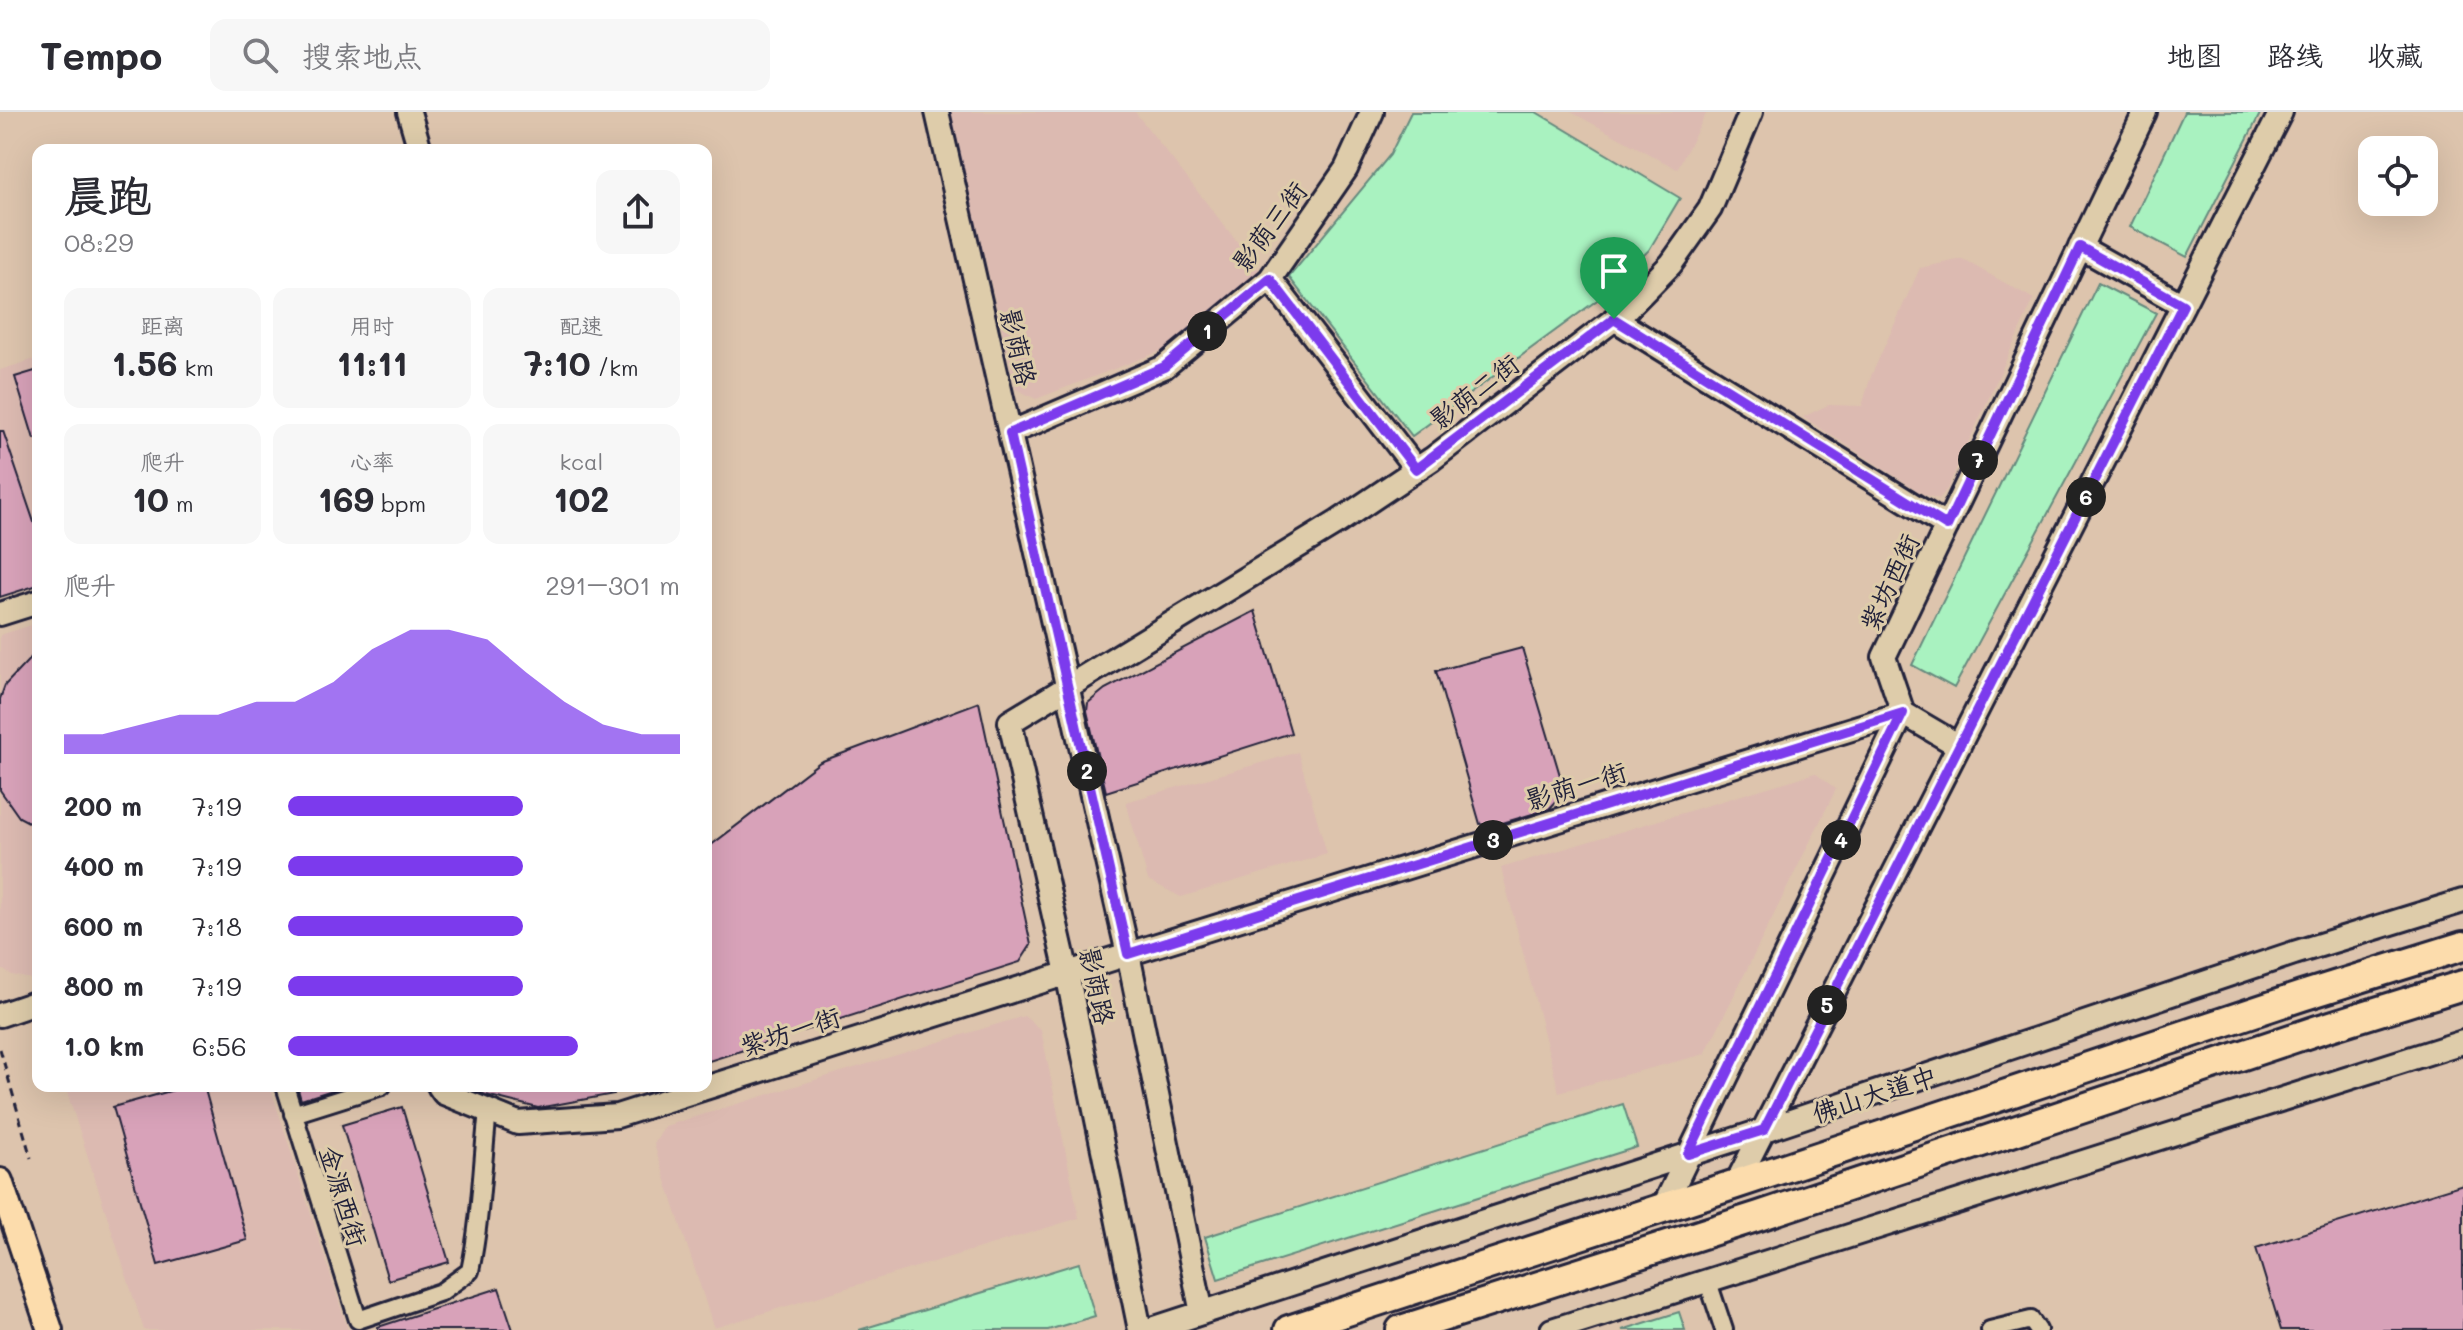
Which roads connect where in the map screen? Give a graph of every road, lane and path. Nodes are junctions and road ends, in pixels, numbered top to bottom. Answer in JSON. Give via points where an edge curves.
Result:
{"nodes":[{"id":1,"x":409,"y":112,"type":"edge"},
{"id":2,"x":937,"y":112,"type":"edge"},
{"id":3,"x":1372,"y":112,"type":"edge"},
{"id":4,"x":1751,"y":112,"type":"edge"},
{"id":5,"x":2145,"y":112,"type":"edge"},
{"id":6,"x":2281,"y":112,"type":"edge"},
{"id":7,"x":418,"y":144,"type":"edge"},
{"id":8,"x":2080,"y":247,"type":"junction"},
{"id":9,"x":1270,"y":279,"type":"junction"},
{"id":10,"x":2183,"y":305,"type":"junction"},
{"id":11,"x":1614,"y":319,"type":"junction"},
{"id":12,"x":1010,"y":433,"type":"junction"},
{"id":13,"x":1416,"y":469,"type":"junction"},
{"id":14,"x":1947,"y":526,"type":"junction"},
{"id":15,"x":32,"y":604,"type":"edge"},
{"id":16,"x":0,"y":614,"type":"edge"},
{"id":17,"x":1069,"y":688,"type":"junction"},
{"id":18,"x":1903,"y":713,"type":"junction"},
{"id":19,"x":1959,"y":746,"type":"junction"},
{"id":20,"x":2463,"y":901,"type":"edge"},
{"id":21,"x":2463,"y":946,"type":"edge"},
{"id":22,"x":1128,"y":954,"type":"junction"},
{"id":23,"x":1067,"y":973,"type":"junction"},
{"id":24,"x":2463,"y":985,"type":"edge"},
{"id":25,"x":32,"y":1004,"type":"edge"},
{"id":26,"x":0,"y":1015,"type":"edge"},
{"id":27,"x":2463,"y":1042,"type":"edge"},
{"id":28,"x":0,"y":1049,"type":"edge"},
{"id":29,"x":712,"y":1086,"type":"edge"},
{"id":30,"x":287,"y":1092,"type":"edge"},
{"id":31,"x":363,"y":1092,"type":"edge"},
{"id":32,"x":443,"y":1092,"type":"edge"},
{"id":33,"x":693,"y":1092,"type":"edge"},
{"id":34,"x":488,"y":1111,"type":"junction"},
{"id":35,"x":293,"y":1114,"type":"junction"},
{"id":36,"x":1764,"y":1130,"type":"junction"},
{"id":37,"x":1688,"y":1154,"type":"junction"},
{"id":38,"x":31,"y":1158,"type":"dead end"},
{"id":39,"x":0,"y":1181,"type":"edge"},
{"id":40,"x":1736,"y":1184,"type":"junction"},
{"id":41,"x":1663,"y":1208,"type":"junction"},
{"id":42,"x":1707,"y":1279,"type":"junction"},
{"id":43,"x":1202,"y":1313,"type":"junction"},
{"id":44,"x":50,"y":1330,"type":"edge"},
{"id":45,"x":1140,"y":1330,"type":"edge"},
{"id":46,"x":1149,"y":1330,"type":"edge"},
{"id":47,"x":1289,"y":1330,"type":"edge"},
{"id":48,"x":1401,"y":1330,"type":"edge"},
{"id":49,"x":1552,"y":1330,"type":"edge"},
{"id":50,"x":1724,"y":1330,"type":"edge"},
{"id":51,"x":1990,"y":1330,"type":"edge"},
{"id":52,"x":2038,"y":1330,"type":"edge"}],
"edges":[{"from":1,"to":7,"type":"street"},
{"from":2,"to":12,"type":"street","name":"影荫路"},
{"from":3,"to":9,"type":"street","name":"影荫三街","via":[[1346,169]]},
{"from":4,"to":11,"type":"street","name":"影荫二街","via":[[1710,209],[1671,264]]},
{"from":5,"to":8,"type":"street","name":"紫坊西街"},
{"from":6,"to":10,"type":"street"},
{"from":8,"to":10,"type":"street"},
{"from":8,"to":14,"type":"street","name":"紫坊西街"},
{"from":9,"to":12,"type":"street","name":"影荫三街","via":[[1164,367]]},
{"from":9,"to":13,"type":"street"},
{"from":10,"to":19,"type":"street"},
{"from":11,"to":13,"type":"street","name":"影荫二街"},
{"from":11,"to":14,"type":"street"},
{"from":12,"to":17,"type":"street","name":"影荫路"},
{"from":13,"to":17,"type":"street","name":"影荫二街"},
{"from":14,"to":18,"type":"street","name":"紫坊西街","via":[[1884,657]]},
{"from":15,"to":16,"type":"street"},
{"from":17,"to":22,"type":"street","name":"影荫路"},
{"from":17,"to":23,"type":"street","name":"影荫路","via":[[1010,722]]},
{"from":18,"to":19,"type":"street"},
{"from":18,"to":22,"type":"street","name":"影荫一街"},
{"from":18,"to":37,"type":"street"},
{"from":19,"to":36,"type":"street"},
{"from":20,"to":36,"type":"street","name":"佛山大道中"},
{"from":21,"to":40,"type":"highway","name":"佛山大道中"},
{"from":22,"to":23,"type":"street","name":"影荫一街"},
{"from":22,"to":43,"type":"street","name":"影荫路"},
{"from":23,"to":29,"type":"street","name":"紫坊一街"},
{"from":23,"to":45,"type":"street","name":"影荫路"},
{"from":24,"to":48,"type":"highway"},
{"from":25,"to":26,"type":"street"},
{"from":27,"to":42,"type":"street"},
{"from":28,"to":38,"type":"path"},
{"from":30,"to":35,"type":"street","name":"金源西街"},
{"from":31,"to":35,"type":"street"},
{"from":32,"to":34,"type":"street","name":"紫坊一街"},
{"from":33,"to":34,"type":"street","name":"紫坊一街","via":[[617,1116],[518,1123]]},
{"from":34,"to":35,"type":"street","name":"金源西街","via":[[470,1271],[441,1292],[358,1320]]},
{"from":36,"to":37,"type":"street","name":"佛山大道中"},
{"from":36,"to":40,"type":"street"},
{"from":37,"to":41,"type":"street"},
{"from":37,"to":43,"type":"street","name":"佛山大道中"},
{"from":39,"to":44,"type":"main road"},
{"from":40,"to":41,"type":"highway","name":"佛山大道中"},
{"from":41,"to":47,"type":"highway","name":"佛山大道中"},
{"from":42,"to":49,"type":"street"},
{"from":42,"to":50,"type":"street"},
{"from":43,"to":46,"type":"street","name":"佛山大道中"},
{"from":51,"to":52,"type":"street","via":[[2031,1320]]}]}
